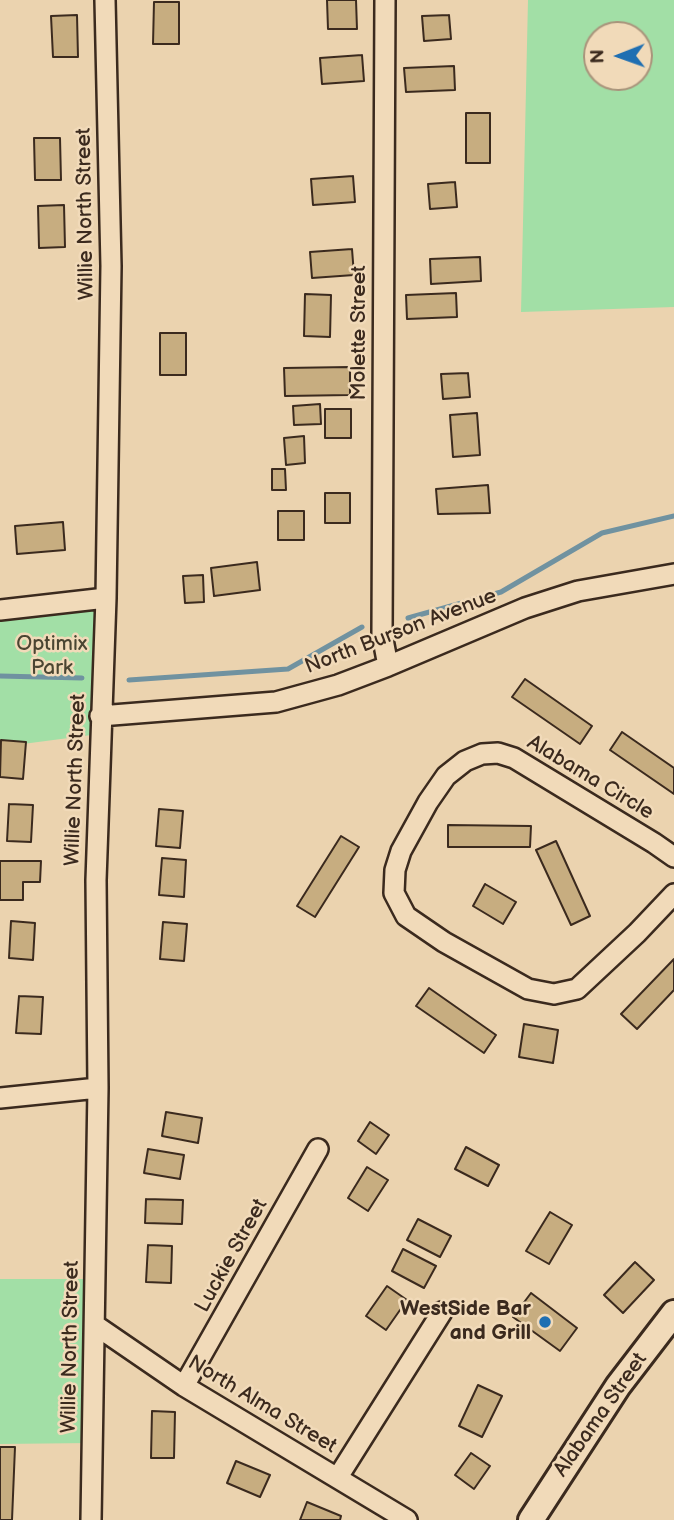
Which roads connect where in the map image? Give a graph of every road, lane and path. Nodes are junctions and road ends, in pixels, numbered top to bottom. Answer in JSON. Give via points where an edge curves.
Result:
{"nodes":[{"id":1,"x":105,"y":0,"type":"edge"},
{"id":2,"x":385,"y":0,"type":"edge"},
{"id":3,"x":674,"y":574,"type":"edge"},
{"id":4,"x":106,"y":598,"type":"junction"},
{"id":5,"x":0,"y":610,"type":"edge"},
{"id":6,"x":388,"y":666,"type":"junction"},
{"id":7,"x":100,"y":716,"type":"junction"},
{"id":8,"x":664,"y":843,"type":"edge"},
{"id":9,"x":674,"y":857,"type":"edge"},
{"id":10,"x":674,"y":894,"type":"edge"},
{"id":11,"x":98,"y":1088,"type":"junction"},
{"id":12,"x":0,"y":1098,"type":"edge"},
{"id":13,"x":318,"y":1149,"type":"dead end"},
{"id":14,"x":442,"y":1312,"type":"dead end"},
{"id":15,"x":674,"y":1313,"type":"edge"},
{"id":16,"x":94,"y":1325,"type":"junction"},
{"id":17,"x":184,"y":1385,"type":"junction"},
{"id":18,"x":338,"y":1477,"type":"junction"},
{"id":19,"x":90,"y":1520,"type":"edge"},
{"id":20,"x":407,"y":1520,"type":"edge"},
{"id":21,"x":531,"y":1520,"type":"edge"}],
"edges":[{"from":1,"to":4,"type":"street","name":"Willie North Street","via":[[111,266]]},
{"from":2,"to":6,"type":"street","name":"Molette Street","via":[[382,634]]},
{"from":3,"to":6,"type":"street","name":"North Burson Avenue","via":[[578,592],[525,608]]},
{"from":4,"to":5,"type":"street"},
{"from":4,"to":7,"type":"street","name":"Willie North Street"},
{"from":6,"to":7,"type":"street","name":"North Burson Avenue","via":[[276,702]]},
{"from":7,"to":11,"type":"street","name":"Willie North Street"},
{"from":8,"to":9,"type":"street","name":"Alabama Circle"},
{"from":8,"to":10,"type":"street","name":"Alabama Circle","via":[[514,758],[482,754],[446,776],[428,802],[401,851],[394,893],[407,916],[444,942],[528,989],[554,994],[577,989]]},
{"from":11,"to":12,"type":"street"},
{"from":11,"to":16,"type":"street","name":"Willie North Street"},
{"from":13,"to":17,"type":"street","name":"Luckie Street"},
{"from":14,"to":18,"type":"street"},
{"from":15,"to":21,"type":"main road","name":"Alabama Street","via":[[618,1385]]},
{"from":16,"to":17,"type":"street","name":"North Alma Street"},
{"from":16,"to":19,"type":"street","name":"Willie North Street"},
{"from":17,"to":18,"type":"street","name":"North Alma Street"},
{"from":18,"to":20,"type":"street","name":"North Alma Street"}]}
